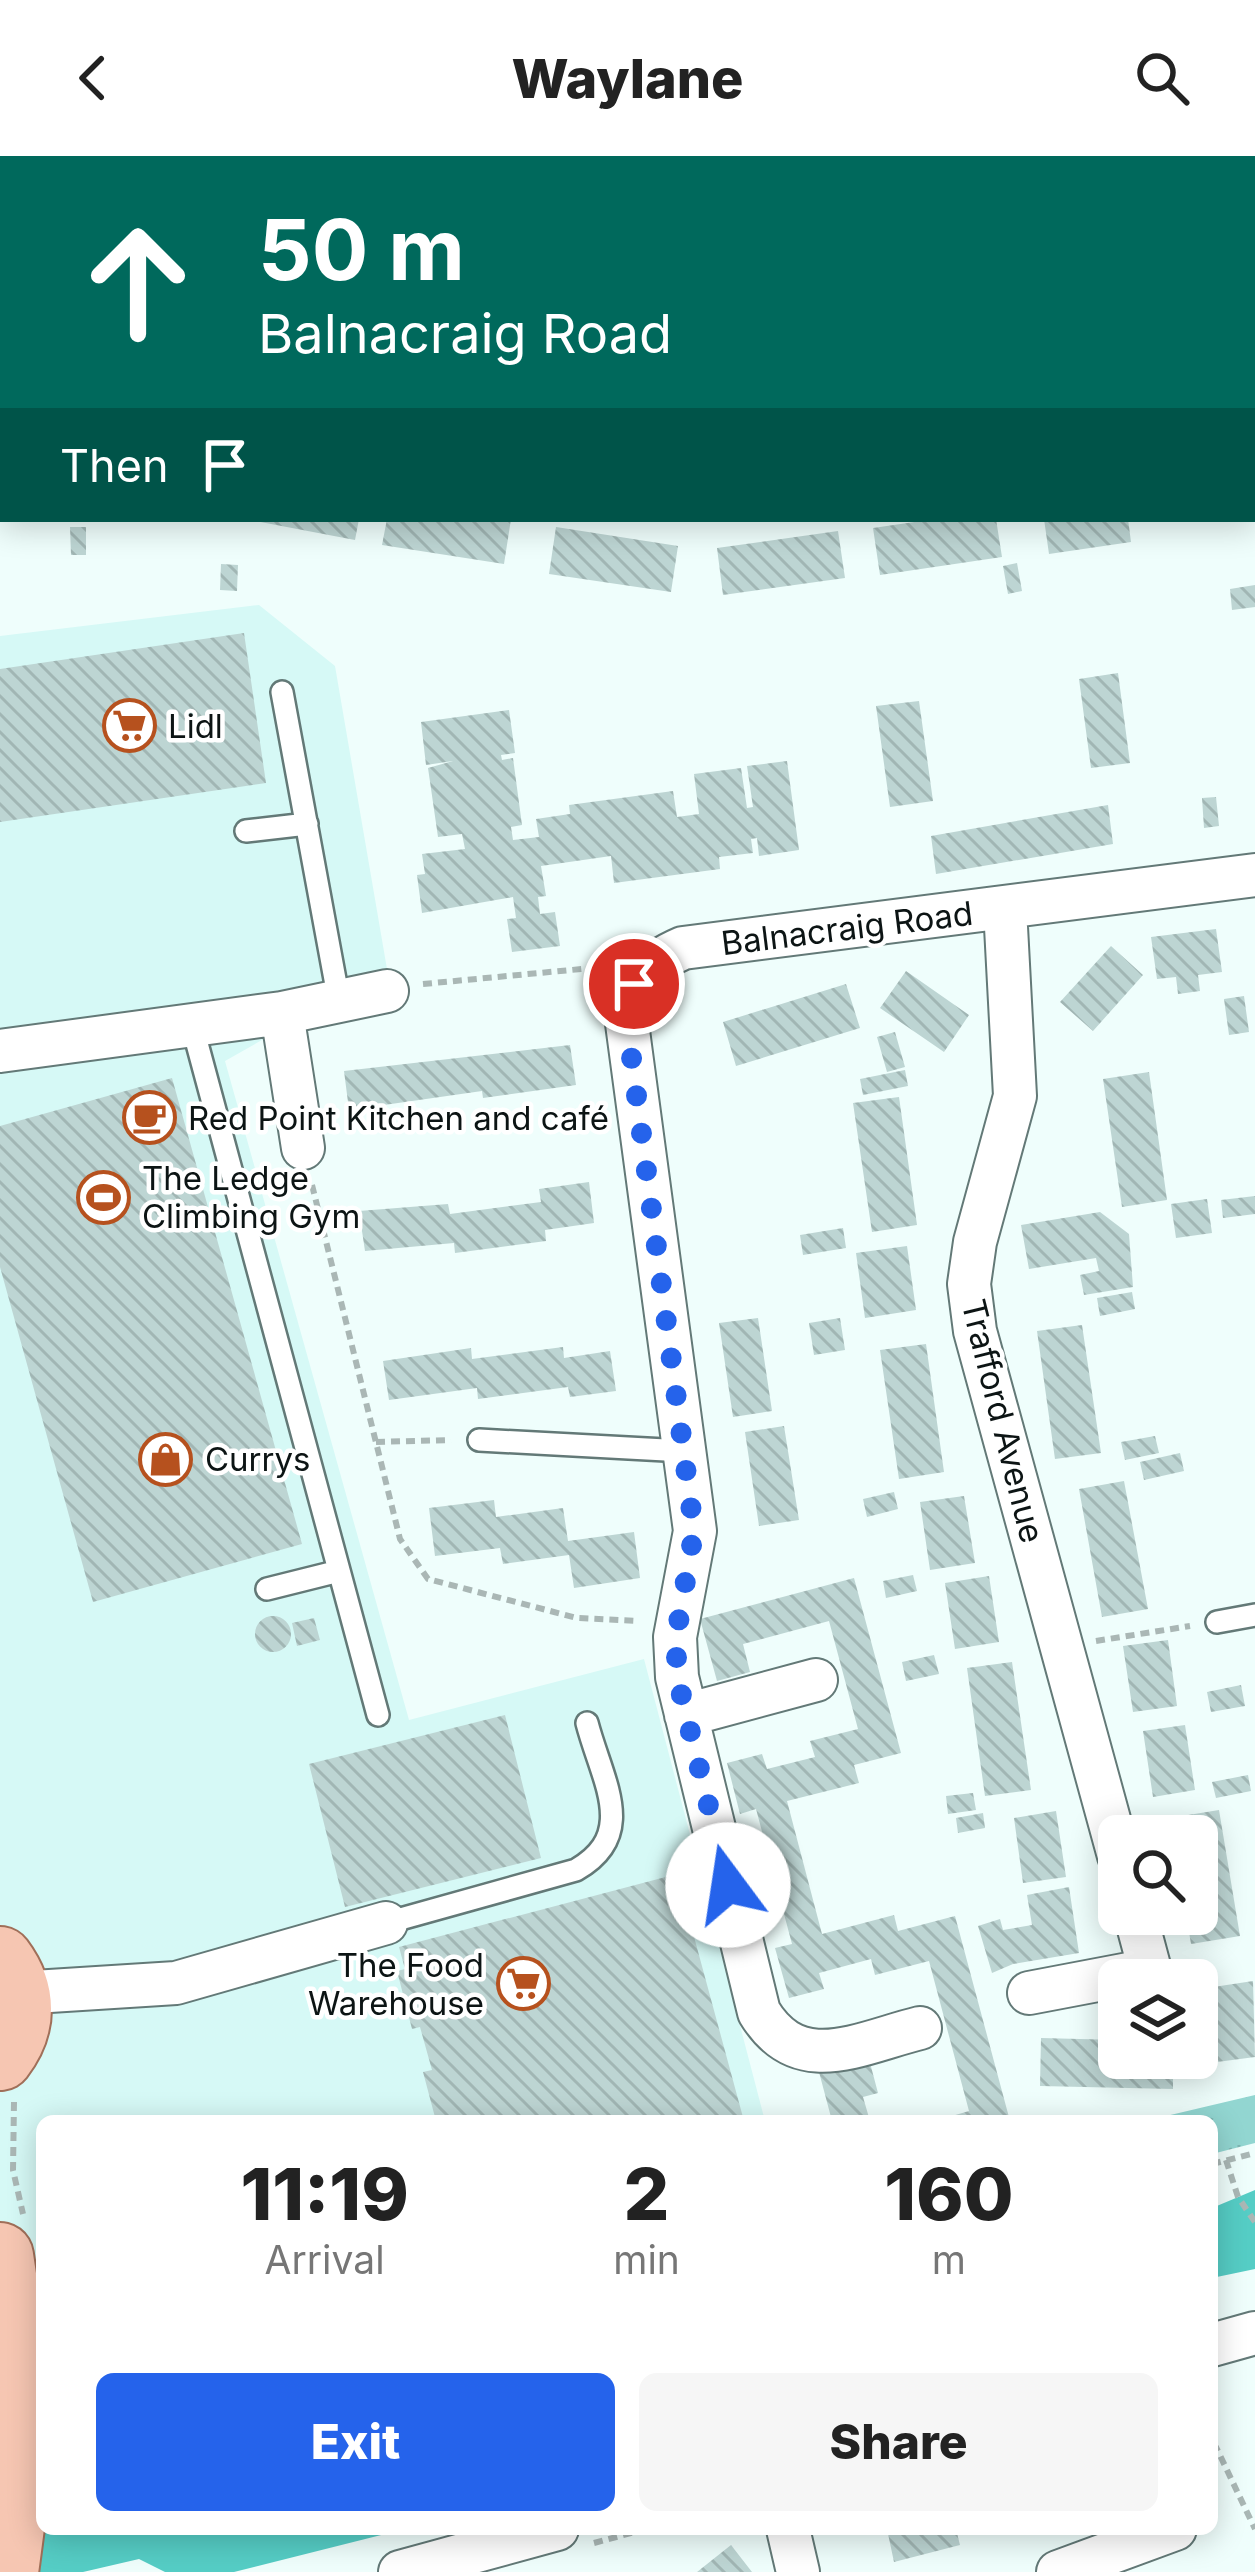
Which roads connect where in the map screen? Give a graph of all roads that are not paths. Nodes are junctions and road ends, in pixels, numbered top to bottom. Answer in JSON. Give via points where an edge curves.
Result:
{"nodes":[{"id":1,"x":282,"y":692,"type":"dead end"},
{"id":2,"x":307,"y":824,"type":"junction"},
{"id":3,"x":246,"y":831,"type":"dead end"},
{"id":4,"x":1255,"y":874,"type":"edge"},
{"id":5,"x":1005,"y":908,"type":"junction"},
{"id":6,"x":387,"y":991,"type":"road end"},
{"id":7,"x":339,"y":1001,"type":"junction"},
{"id":8,"x":281,"y":1012,"type":"junction"},
{"id":9,"x":192,"y":1025,"type":"junction"},
{"id":10,"x":0,"y":1052,"type":"edge"},
{"id":11,"x":303,"y":1148,"type":"road end"},
{"id":12,"x":479,"y":1440,"type":"road end"},
{"id":13,"x":684,"y":1450,"type":"junction"},
{"id":14,"x":339,"y":1571,"type":"junction"},
{"id":15,"x":267,"y":1589,"type":"dead end"},
{"id":16,"x":1255,"y":1616,"type":"edge"},
{"id":17,"x":1217,"y":1622,"type":"road end"},
{"id":18,"x":816,"y":1680,"type":"dead end"},
{"id":19,"x":686,"y":1714,"type":"junction"},
{"id":20,"x":378,"y":1715,"type":"dead end"},
{"id":21,"x":587,"y":1723,"type":"dead end"},
{"id":22,"x":1108,"y":1815,"type":"edge"},
{"id":23,"x":386,"y":1923,"type":"joint"},
{"id":24,"x":9,"y":1976,"type":"edge"},
{"id":25,"x":1098,"y":1983,"type":"edge"},
{"id":26,"x":1029,"y":1993,"type":"dead end"},
{"id":27,"x":920,"y":2028,"type":"dead end"},
{"id":28,"x":8,"y":2074,"type":"edge"},
{"id":29,"x":13,"y":2240,"type":"edge"},
{"id":30,"x":1255,"y":2333,"type":"edge"},
{"id":31,"x":1218,"y":2342,"type":"edge"},
{"id":32,"x":22,"y":2420,"type":"edge"},
{"id":33,"x":535,"y":2535,"type":"edge"},
{"id":34,"x":789,"y":2535,"type":"edge"},
{"id":35,"x":1159,"y":2535,"type":"edge"},
{"id":36,"x":5,"y":2572,"type":"edge"},
{"id":37,"x":400,"y":2572,"type":"edge"},
{"id":38,"x":798,"y":2572,"type":"edge"},
{"id":39,"x":1058,"y":2572,"type":"edge"}],
"edges":[{"from":1,"to":2,"type":"lane"},
{"from":2,"to":3,"type":"lane"},
{"from":2,"to":7,"type":"lane"},
{"from":4,"to":5,"type":"street","name":"Balnacraig Road"},
{"from":5,"to":13,"type":"street","name":"Balnacraig Road","via":[[683,948],[656,960],[634,984],[626,1016]]},
{"from":5,"to":22,"type":"street","name":"Trafford Avenue","via":[[1015,1096],[968,1284]]},
{"from":6,"to":7,"type":"street"},
{"from":7,"to":8,"type":"street"},
{"from":8,"to":9,"type":"street"},
{"from":8,"to":11,"type":"street"},
{"from":9,"to":10,"type":"street"},
{"from":9,"to":14,"type":"lane"},
{"from":12,"to":13,"type":"lane"},
{"from":13,"to":19,"type":"street","via":[[694,1531],[677,1677]]},
{"from":14,"to":15,"type":"lane"},
{"from":14,"to":20,"type":"lane"},
{"from":16,"to":17,"type":"lane"},
{"from":18,"to":19,"type":"street"},
{"from":19,"to":27,"type":"street","via":[[759,2012],[772,2034],[793,2049],[820,2053]]},
{"from":21,"to":23,"type":"lane","via":[[614,1824],[611,1843],[596,1858]]},
{"from":23,"to":24,"type":"street","via":[[176,1983]]},
{"from":24,"to":28,"type":"main road","via":[[19,2018]]},
{"from":25,"to":26,"type":"street"},
{"from":29,"to":32,"type":"main road"},
{"from":30,"to":31,"type":"street"},
{"from":32,"to":36,"type":"main road"},
{"from":33,"to":37,"type":"street"},
{"from":34,"to":38,"type":"street"},
{"from":35,"to":39,"type":"street"}]}
